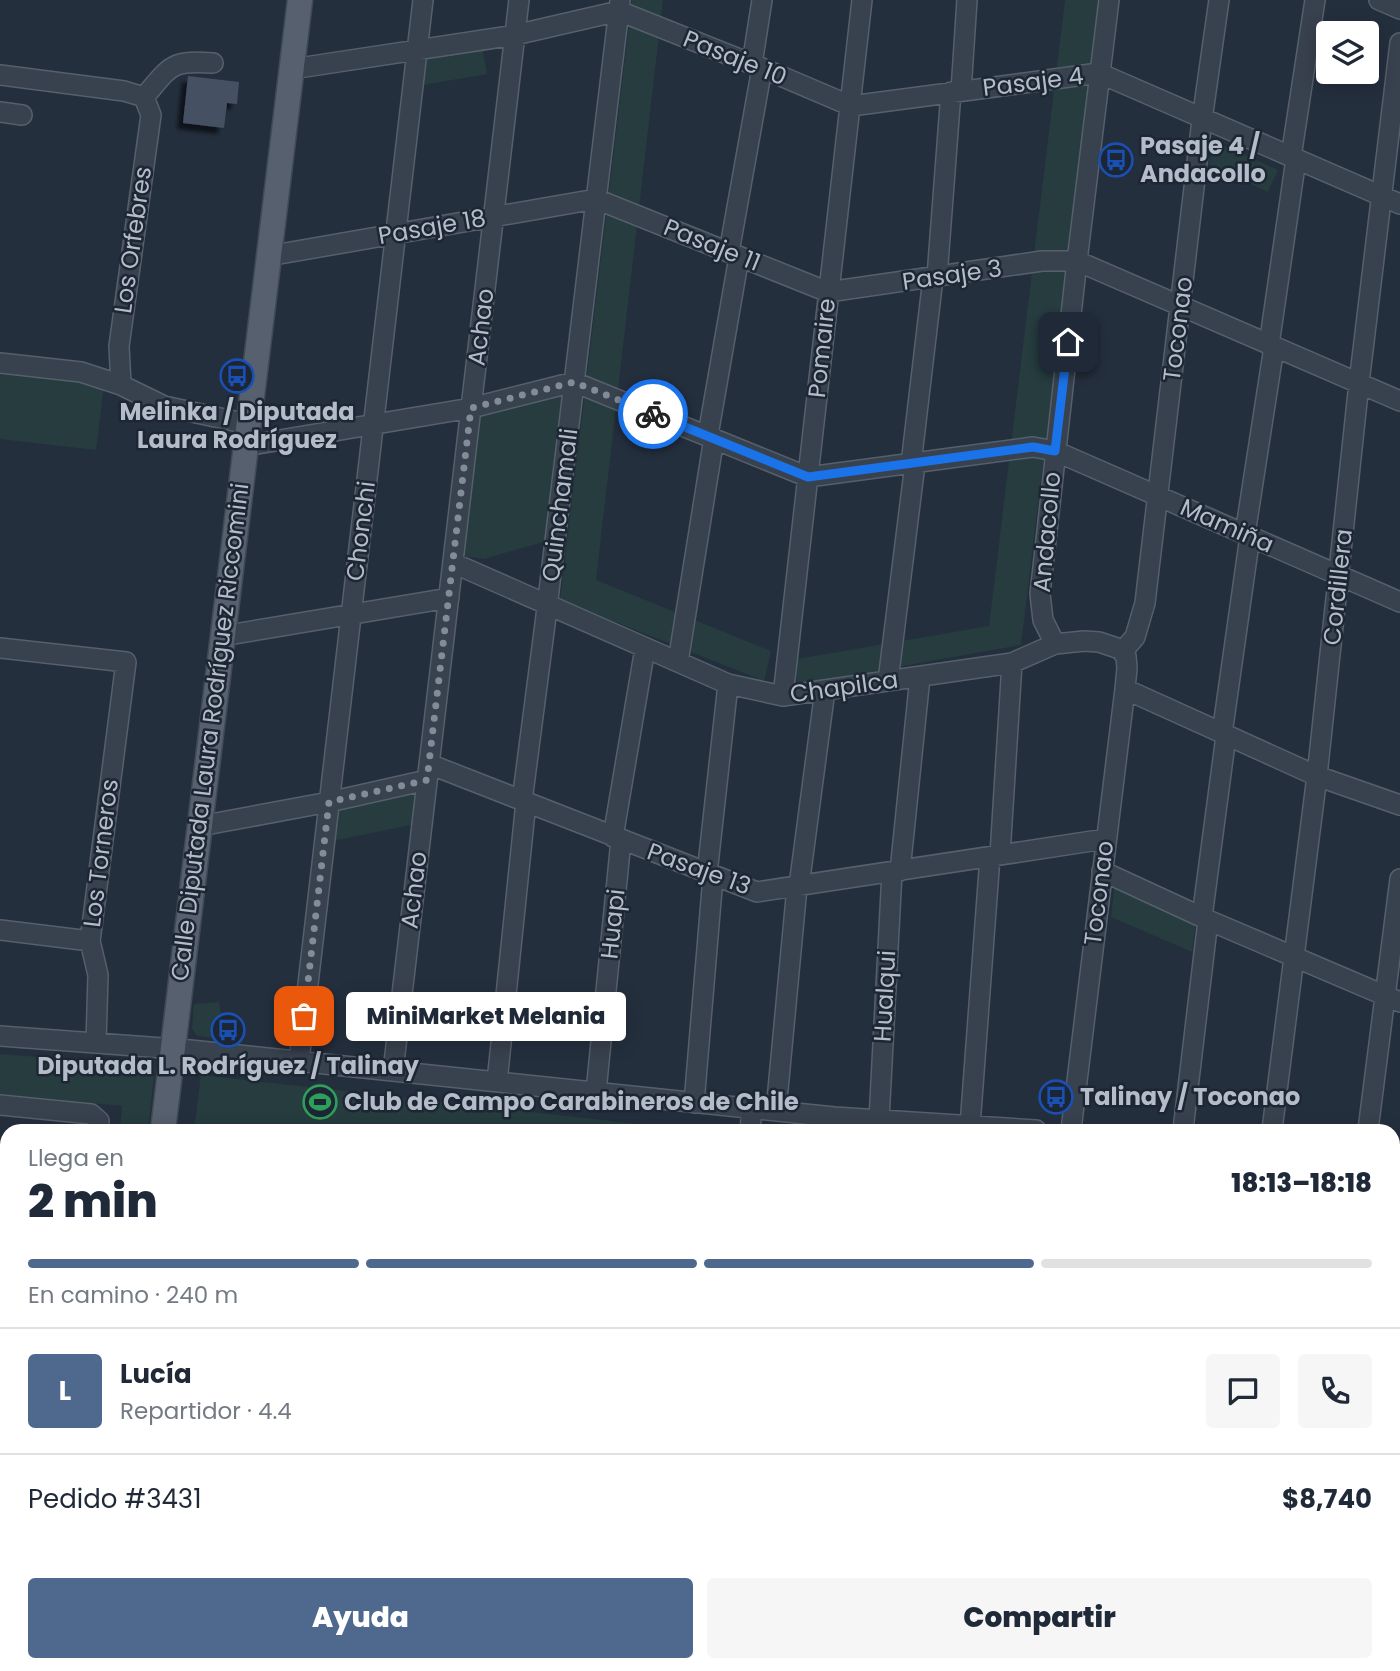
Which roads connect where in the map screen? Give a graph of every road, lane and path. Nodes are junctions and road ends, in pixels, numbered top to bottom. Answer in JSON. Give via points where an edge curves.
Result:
{"nodes":[{"id":1,"x":300,"y":0,"type":"edge"},
{"id":2,"x":424,"y":0,"type":"edge"},
{"id":3,"x":519,"y":0,"type":"edge"},
{"id":4,"x":762,"y":0,"type":"edge"},
{"id":5,"x":862,"y":0,"type":"edge"},
{"id":6,"x":967,"y":0,"type":"edge"},
{"id":7,"x":1108,"y":0,"type":"edge"},
{"id":8,"x":1219,"y":0,"type":"edge"},
{"id":9,"x":1315,"y":0,"type":"edge"},
{"id":10,"x":1379,"y":0,"type":"edge"},
{"id":11,"x":620,"y":6,"type":"edge"},
{"id":12,"x":1400,"y":9,"type":"edge"},
{"id":13,"x":515,"y":35,"type":"junction"},
{"id":14,"x":1400,"y":43,"type":"edge"},
{"id":15,"x":417,"y":51,"type":"junction"},
{"id":16,"x":213,"y":63,"type":"dead end"},
{"id":17,"x":757,"y":66,"type":"junction"},
{"id":18,"x":292,"y":69,"type":"junction"},
{"id":19,"x":1100,"y":74,"type":"junction"},
{"id":20,"x":0,"y":75,"type":"edge"},
{"id":21,"x":956,"y":91,"type":"junction"},
{"id":22,"x":144,"y":97,"type":"junction"},
{"id":23,"x":851,"y":106,"type":"junction"},
{"id":24,"x":0,"y":113,"type":"edge"},
{"id":25,"x":22,"y":115,"type":"dead end"},
{"id":26,"x":1202,"y":120,"type":"junction"},
{"id":27,"x":1293,"y":158,"type":"junction"},
{"id":28,"x":596,"y":199,"type":"junction"},
{"id":29,"x":1392,"y":200,"type":"edge"},
{"id":30,"x":495,"y":217,"type":"junction"},
{"id":31,"x":397,"y":234,"type":"junction"},
{"id":32,"x":734,"y":254,"type":"junction"},
{"id":33,"x":268,"y":256,"type":"junction"},
{"id":34,"x":1077,"y":261,"type":"junction"},
{"id":35,"x":934,"y":278,"type":"junction"},
{"id":36,"x":828,"y":292,"type":"junction"},
{"id":37,"x":1180,"y":307,"type":"junction"},
{"id":38,"x":1272,"y":346,"type":"junction"},
{"id":39,"x":0,"y":363,"type":"edge"},
{"id":40,"x":574,"y":382,"type":"junction"},
{"id":41,"x":1359,"y":383,"type":"junction"},
{"id":42,"x":121,"y":385,"type":"junction"},
{"id":43,"x":1400,"y":401,"type":"edge"},
{"id":44,"x":471,"y":408,"type":"junction"},
{"id":45,"x":374,"y":425,"type":"junction"},
{"id":46,"x":246,"y":435,"type":"junction"},
{"id":47,"x":711,"y":436,"type":"junction"},
{"id":48,"x":1055,"y":451,"type":"junction"},
{"id":49,"x":913,"y":464,"type":"junction"},
{"id":50,"x":808,"y":477,"type":"junction"},
{"id":51,"x":1157,"y":496,"type":"junction"},
{"id":52,"x":1248,"y":535,"type":"junction"},
{"id":53,"x":453,"y":564,"type":"junction"},
{"id":54,"x":1339,"y":575,"type":"junction"},
{"id":55,"x":449,"y":598,"type":"junction"},
{"id":56,"x":1400,"y":602,"type":"edge"},
{"id":57,"x":548,"y":605,"type":"junction"},
{"id":58,"x":352,"y":613,"type":"junction"},
{"id":59,"x":222,"y":636,"type":"junction"},
{"id":60,"x":1055,"y":644,"type":"junction"},
{"id":61,"x":0,"y":648,"type":"edge"},
{"id":62,"x":645,"y":648,"type":"junction"},
{"id":63,"x":1124,"y":654,"type":"junction"},
{"id":64,"x":678,"y":662,"type":"junction"},
{"id":65,"x":1012,"y":663,"type":"junction"},
{"id":66,"x":920,"y":677,"type":"junction"},
{"id":67,"x":888,"y":681,"type":"junction"},
{"id":68,"x":728,"y":684,"type":"junction"},
{"id":69,"x":1125,"y":689,"type":"junction"},
{"id":70,"x":825,"y":690,"type":"junction"},
{"id":71,"x":783,"y":696,"type":"junction"},
{"id":72,"x":1224,"y":735,"type":"junction"},
{"id":73,"x":428,"y":772,"type":"junction"},
{"id":74,"x":1317,"y":776,"type":"junction"},
{"id":75,"x":524,"y":801,"type":"junction"},
{"id":76,"x":329,"y":802,"type":"junction"},
{"id":77,"x":1400,"y":805,"type":"edge"},
{"id":78,"x":200,"y":826,"type":"junction"},
{"id":79,"x":617,"y":838,"type":"junction"},
{"id":80,"x":1105,"y":839,"type":"junction"},
{"id":81,"x":995,"y":856,"type":"junction"},
{"id":82,"x":1102,"y":871,"type":"junction"},
{"id":83,"x":896,"y":872,"type":"junction"},
{"id":84,"x":710,"y":875,"type":"junction"},
{"id":85,"x":1400,"y":879,"type":"edge"},
{"id":86,"x":798,"y":887,"type":"junction"},
{"id":87,"x":1205,"y":918,"type":"junction"},
{"id":88,"x":0,"y":930,"type":"edge"},
{"id":89,"x":90,"y":942,"type":"junction"},
{"id":90,"x":1294,"y":956,"type":"junction"},
{"id":91,"x":1393,"y":998,"type":"edge"},
{"id":92,"x":0,"y":1036,"type":"edge"},
{"id":93,"x":96,"y":1043,"type":"junction"},
{"id":94,"x":171,"y":1048,"type":"junction"},
{"id":95,"x":299,"y":1061,"type":"junction"},
{"id":96,"x":393,"y":1071,"type":"junction"},
{"id":97,"x":498,"y":1082,"type":"junction"},
{"id":98,"x":596,"y":1092,"type":"junction"},
{"id":99,"x":694,"y":1102,"type":"junction"},
{"id":100,"x":0,"y":1105,"type":"edge"},
{"id":101,"x":752,"y":1108,"type":"junction"},
{"id":102,"x":776,"y":1111,"type":"junction"},
{"id":103,"x":879,"y":1120,"type":"junction"},
{"id":104,"x":98,"y":1124,"type":"edge"},
{"id":105,"x":164,"y":1124,"type":"edge"},
{"id":106,"x":751,"y":1124,"type":"edge"},
{"id":107,"x":832,"y":1124,"type":"edge"},
{"id":108,"x":940,"y":1124,"type":"edge"},
{"id":109,"x":970,"y":1124,"type":"edge"},
{"id":110,"x":1072,"y":1124,"type":"edge"},
{"id":111,"x":1184,"y":1124,"type":"edge"},
{"id":112,"x":1273,"y":1124,"type":"edge"},
{"id":113,"x":1369,"y":1124,"type":"edge"}],
"edges":[{"from":1,"to":18,"type":"main road","name":"Calle Diputada Laura Rodríguez Riccomini"},
{"from":2,"to":15,"type":"street","name":"Chonchi"},
{"from":3,"to":13,"type":"street","name":"Achao"},
{"from":4,"to":17,"type":"street"},
{"from":5,"to":23,"type":"street","name":"Pomaire"},
{"from":6,"to":21,"type":"street"},
{"from":7,"to":19,"type":"street","name":"Andacollo"},
{"from":8,"to":26,"type":"street","name":"Toconao"},
{"from":9,"to":27,"type":"street"},
{"from":10,"to":12,"type":"street"},
{"from":11,"to":13,"type":"street"},
{"from":11,"to":17,"type":"street","name":"Pasaje 10"},
{"from":11,"to":28,"type":"street","name":"Quinchamali"},
{"from":13,"to":15,"type":"street"},
{"from":13,"to":30,"type":"street","name":"Achao"},
{"from":14,"to":29,"type":"street","name":"Cordillera"},
{"from":15,"to":18,"type":"street"},
{"from":15,"to":31,"type":"street","name":"Chonchi"},
{"from":16,"to":22,"type":"street","via":[[177,64]]},
{"from":17,"to":23,"type":"street","name":"Pasaje 10"},
{"from":17,"to":32,"type":"street"},
{"from":18,"to":33,"type":"main road","name":"Calle Diputada Laura Rodríguez Riccomini"},
{"from":19,"to":21,"type":"street","name":"Pasaje 4"},
{"from":19,"to":26,"type":"street","name":"Pasaje 4"},
{"from":19,"to":34,"type":"street","name":"Andacollo"},
{"from":20,"to":22,"type":"street"},
{"from":21,"to":23,"type":"street","name":"Pasaje 4"},
{"from":21,"to":35,"type":"street"},
{"from":22,"to":42,"type":"street","name":"Los Orfebres","via":[[151,115],[119,346]]},
{"from":23,"to":36,"type":"street","name":"Pomaire"},
{"from":24,"to":25,"type":"street"},
{"from":26,"to":27,"type":"street","name":"Pasaje 4"},
{"from":26,"to":37,"type":"street","name":"Toconao"},
{"from":27,"to":29,"type":"street","name":"Pasaje 4"},
{"from":27,"to":38,"type":"street"},
{"from":28,"to":30,"type":"street","name":"Pasaje 18"},
{"from":28,"to":32,"type":"street","name":"Pasaje 11"},
{"from":28,"to":40,"type":"street","name":"Quinchamali"},
{"from":29,"to":41,"type":"street","name":"Cordillera"},
{"from":30,"to":31,"type":"street","name":"Pasaje 18"},
{"from":30,"to":44,"type":"street","name":"Achao"},
{"from":31,"to":33,"type":"street","name":"Pasaje 18"},
{"from":31,"to":45,"type":"street","name":"Chonchi"},
{"from":32,"to":36,"type":"street","name":"Pasaje 11"},
{"from":32,"to":47,"type":"street"},
{"from":33,"to":46,"type":"main road","name":"Calle Diputada Laura Rodríguez Riccomini"},
{"from":34,"to":35,"type":"street","name":"Pasaje 3","via":[[1042,261]]},
{"from":34,"to":37,"type":"street"},
{"from":34,"to":48,"type":"street","name":"Andacollo"},
{"from":35,"to":36,"type":"street","name":"Pasaje 3"},
{"from":35,"to":49,"type":"street"},
{"from":36,"to":50,"type":"street","name":"Pomaire"},
{"from":37,"to":38,"type":"street"},
{"from":37,"to":51,"type":"street","name":"Toconao"},
{"from":38,"to":41,"type":"street"},
{"from":38,"to":52,"type":"street"},
{"from":39,"to":42,"type":"street","via":[[81,372]]},
{"from":40,"to":44,"type":"street"},
{"from":40,"to":47,"type":"street"},
{"from":40,"to":57,"type":"street","name":"Quinchamali"},
{"from":41,"to":43,"type":"street"},
{"from":41,"to":54,"type":"street","name":"Cordillera"},
{"from":42,"to":46,"type":"street","via":[[164,406]]},
{"from":44,"to":45,"type":"street"},
{"from":44,"to":53,"type":"street","name":"Achao"},
{"from":45,"to":46,"type":"street"},
{"from":45,"to":58,"type":"street","name":"Chonchi"},
{"from":46,"to":59,"type":"main road","name":"Calle Diputada Laura Rodríguez Riccomini"},
{"from":47,"to":50,"type":"street"},
{"from":47,"to":64,"type":"street"},
{"from":48,"to":49,"type":"street","via":[[1033,447]]},
{"from":48,"to":51,"type":"street","name":"Mamiña"},
{"from":48,"to":60,"type":"street","name":"Andacollo","via":[[1040,594],[1043,620]]},
{"from":49,"to":50,"type":"street"},
{"from":49,"to":67,"type":"street"},
{"from":50,"to":71,"type":"street","name":"Pomaire"},
{"from":51,"to":52,"type":"street","name":"Mamiña"},
{"from":51,"to":63,"type":"street","name":"Toconao","via":[[1145,603],[1135,637]]},
{"from":52,"to":54,"type":"street","name":"Mamiña"},
{"from":52,"to":72,"type":"street"},
{"from":53,"to":55,"type":"street","name":"Achao"},
{"from":53,"to":57,"type":"street","name":"Chapilca"},
{"from":54,"to":56,"type":"street","name":"Mamiña"},
{"from":54,"to":74,"type":"street","name":"Cordillera"},
{"from":55,"to":58,"type":"street"},
{"from":55,"to":73,"type":"street","name":"Achao"},
{"from":57,"to":62,"type":"street","name":"Chapilca"},
{"from":57,"to":75,"type":"street","name":"Quinchamali"},
{"from":58,"to":59,"type":"street"},
{"from":58,"to":76,"type":"street","name":"Chonchi"},
{"from":59,"to":78,"type":"main road","name":"Calle Diputada Laura Rodríguez Riccomini"},
{"from":60,"to":63,"type":"street","name":"Chapilca","via":[[1100,642]]},
{"from":60,"to":65,"type":"street","name":"Chapilca"},
{"from":61,"to":89,"type":"street","name":"Los Torneros","via":[[126,662]]},
{"from":62,"to":64,"type":"street","name":"Chapilca"},
{"from":62,"to":79,"type":"street","name":"Huapi"},
{"from":63,"to":69,"type":"street","name":"Toconao"},
{"from":64,"to":68,"type":"street","name":"Chapilca"},
{"from":65,"to":66,"type":"street","name":"Chapilca"},
{"from":65,"to":81,"type":"street"},
{"from":66,"to":67,"type":"street","name":"Chapilca"},
{"from":66,"to":83,"type":"street","name":"Hualqui"},
{"from":67,"to":70,"type":"street","name":"Chapilca"},
{"from":68,"to":71,"type":"street","name":"Chapilca"},
{"from":68,"to":84,"type":"street"},
{"from":69,"to":72,"type":"street"},
{"from":69,"to":80,"type":"street","name":"Toconao"},
{"from":70,"to":71,"type":"street","name":"Chapilca"},
{"from":70,"to":86,"type":"street"},
{"from":72,"to":74,"type":"street"},
{"from":72,"to":87,"type":"street"},
{"from":73,"to":75,"type":"street","name":"Pasaje 13"},
{"from":73,"to":76,"type":"street"},
{"from":73,"to":96,"type":"street","name":"Achao"},
{"from":74,"to":77,"type":"street"},
{"from":74,"to":90,"type":"street","name":"Cordillera"},
{"from":75,"to":79,"type":"street","name":"Pasaje 13"},
{"from":75,"to":97,"type":"street","name":"Quinchamali"},
{"from":76,"to":78,"type":"street"},
{"from":76,"to":95,"type":"street","name":"Chonchi"},
{"from":78,"to":94,"type":"main road","name":"Calle Diputada Laura Rodríguez Riccomini"},
{"from":79,"to":84,"type":"street","name":"Pasaje 13"},
{"from":79,"to":98,"type":"street","name":"Huapi"},
{"from":80,"to":81,"type":"street","name":"Pasaje 13"},
{"from":80,"to":82,"type":"street","name":"Toconao"},
{"from":81,"to":83,"type":"street","name":"Pasaje 13"},
{"from":81,"to":109,"type":"street"},
{"from":82,"to":87,"type":"street"},
{"from":82,"to":110,"type":"street","name":"Toconao"},
{"from":83,"to":86,"type":"street","name":"Pasaje 13"},
{"from":83,"to":103,"type":"street","name":"Hualqui"},
{"from":84,"to":86,"type":"street","name":"Pasaje 13","via":[[757,892]]},
{"from":84,"to":99,"type":"street"},
{"from":85,"to":91,"type":"street"},
{"from":86,"to":102,"type":"street"},
{"from":87,"to":90,"type":"street"},
{"from":87,"to":111,"type":"street"},
{"from":88,"to":89,"type":"street"},
{"from":89,"to":93,"type":"street","name":"Los Torneros","via":[[98,975]]},
{"from":90,"to":91,"type":"street"},
{"from":90,"to":112,"type":"street","name":"Cordillera"},
{"from":91,"to":113,"type":"street"},
{"from":92,"to":93,"type":"street"},
{"from":93,"to":94,"type":"street"},
{"from":94,"to":95,"type":"street"},
{"from":94,"to":105,"type":"main road","name":"Calle Diputada Laura Rodríguez Riccomini"},
{"from":95,"to":96,"type":"street"},
{"from":96,"to":97,"type":"street"},
{"from":97,"to":98,"type":"street"},
{"from":98,"to":99,"type":"street"},
{"from":99,"to":101,"type":"street"},
{"from":100,"to":104,"type":"street","via":[[91,1114]]},
{"from":101,"to":102,"type":"street"},
{"from":101,"to":106,"type":"street"},
{"from":102,"to":107,"type":"street"},
{"from":103,"to":107,"type":"street"},
{"from":103,"to":108,"type":"street"}]}
